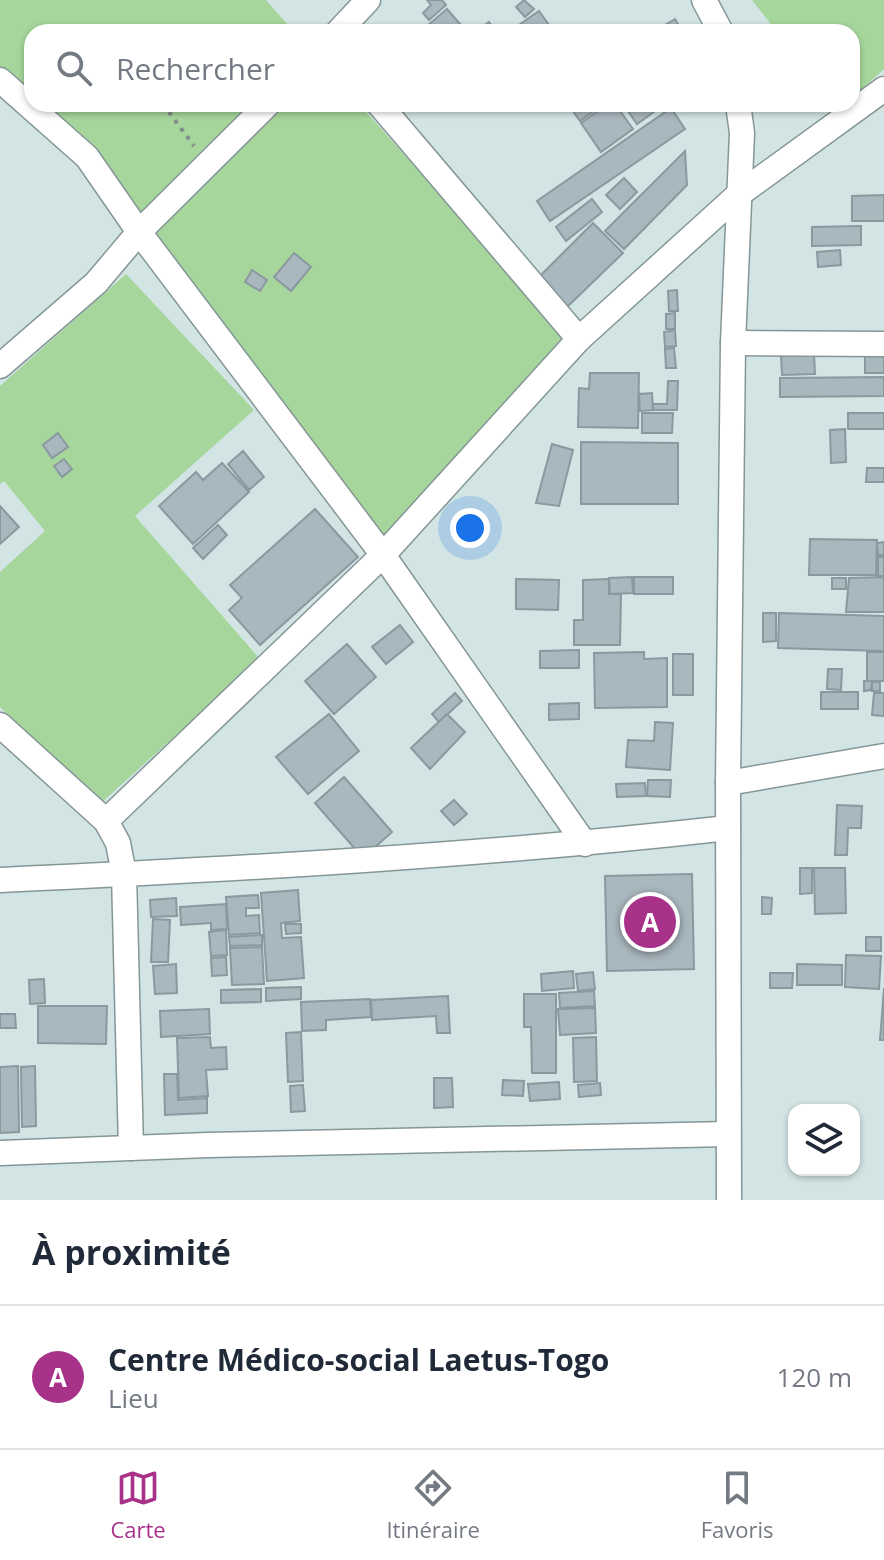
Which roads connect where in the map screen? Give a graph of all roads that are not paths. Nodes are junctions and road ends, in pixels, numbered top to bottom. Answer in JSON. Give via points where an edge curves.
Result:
{"nodes":[{"id":1,"x":368,"y":0,"type":"edge"},
{"id":2,"x":704,"y":0,"type":"edge"},
{"id":3,"x":346,"y":24,"type":"edge"},
{"id":4,"x":717,"y":24,"type":"edge"},
{"id":5,"x":0,"y":80,"type":"edge"},
{"id":6,"x":884,"y":89,"type":"edge"},
{"id":7,"x":24,"y":101,"type":"edge"},
{"id":8,"x":860,"y":106,"type":"edge"},
{"id":9,"x":36,"y":112,"type":"edge"},
{"id":10,"x":260,"y":112,"type":"edge"},
{"id":11,"x":386,"y":112,"type":"edge"},
{"id":12,"x":739,"y":112,"type":"edge"},
{"id":13,"x":852,"y":112,"type":"edge"},
{"id":14,"x":738,"y":195,"type":"junction"},
{"id":15,"x":139,"y":232,"type":"junction"},
{"id":16,"x":579,"y":339,"type":"junction"},
{"id":17,"x":733,"y":343,"type":"junction"},
{"id":18,"x":884,"y":344,"type":"edge"},
{"id":19,"x":0,"y":366,"type":"edge"},
{"id":20,"x":383,"y":555,"type":"junction"},
{"id":21,"x":0,"y":725,"type":"edge"},
{"id":22,"x":884,"y":756,"type":"edge"},
{"id":23,"x":728,"y":783,"type":"junction"},
{"id":24,"x":106,"y":821,"type":"junction"},
{"id":25,"x":728,"y":828,"type":"junction"},
{"id":26,"x":585,"y":844,"type":"junction"},
{"id":27,"x":124,"y":874,"type":"junction"},
{"id":28,"x":0,"y":880,"type":"edge"},
{"id":29,"x":728,"y":1134,"type":"junction"},
{"id":30,"x":131,"y":1148,"type":"junction"},
{"id":31,"x":0,"y":1153,"type":"edge"},
{"id":32,"x":729,"y":1200,"type":"edge"}],
"edges":[{"from":1,"to":3,"type":"street"},
{"from":2,"to":4,"type":"street"},
{"from":5,"to":7,"type":"street"},
{"from":6,"to":8,"type":"street"},
{"from":9,"to":15,"type":"street","via":[[87,157]]},
{"from":10,"to":15,"type":"street"},
{"from":11,"to":16,"type":"street"},
{"from":12,"to":14,"type":"street"},
{"from":13,"to":14,"type":"street"},
{"from":14,"to":16,"type":"street"},
{"from":14,"to":17,"type":"street"},
{"from":15,"to":19,"type":"street","via":[[88,291]]},
{"from":15,"to":20,"type":"street"},
{"from":16,"to":20,"type":"street"},
{"from":17,"to":18,"type":"street"},
{"from":17,"to":23,"type":"street"},
{"from":20,"to":24,"type":"street"},
{"from":20,"to":26,"type":"street"},
{"from":21,"to":24,"type":"street"},
{"from":22,"to":23,"type":"street"},
{"from":23,"to":25,"type":"street"},
{"from":24,"to":27,"type":"street","via":[[118,843]]},
{"from":25,"to":26,"type":"street"},
{"from":25,"to":29,"type":"street"},
{"from":26,"to":27,"type":"street"},
{"from":27,"to":28,"type":"street"},
{"from":27,"to":30,"type":"street"},
{"from":29,"to":30,"type":"street"},
{"from":29,"to":32,"type":"street"},
{"from":30,"to":31,"type":"street"}]}
